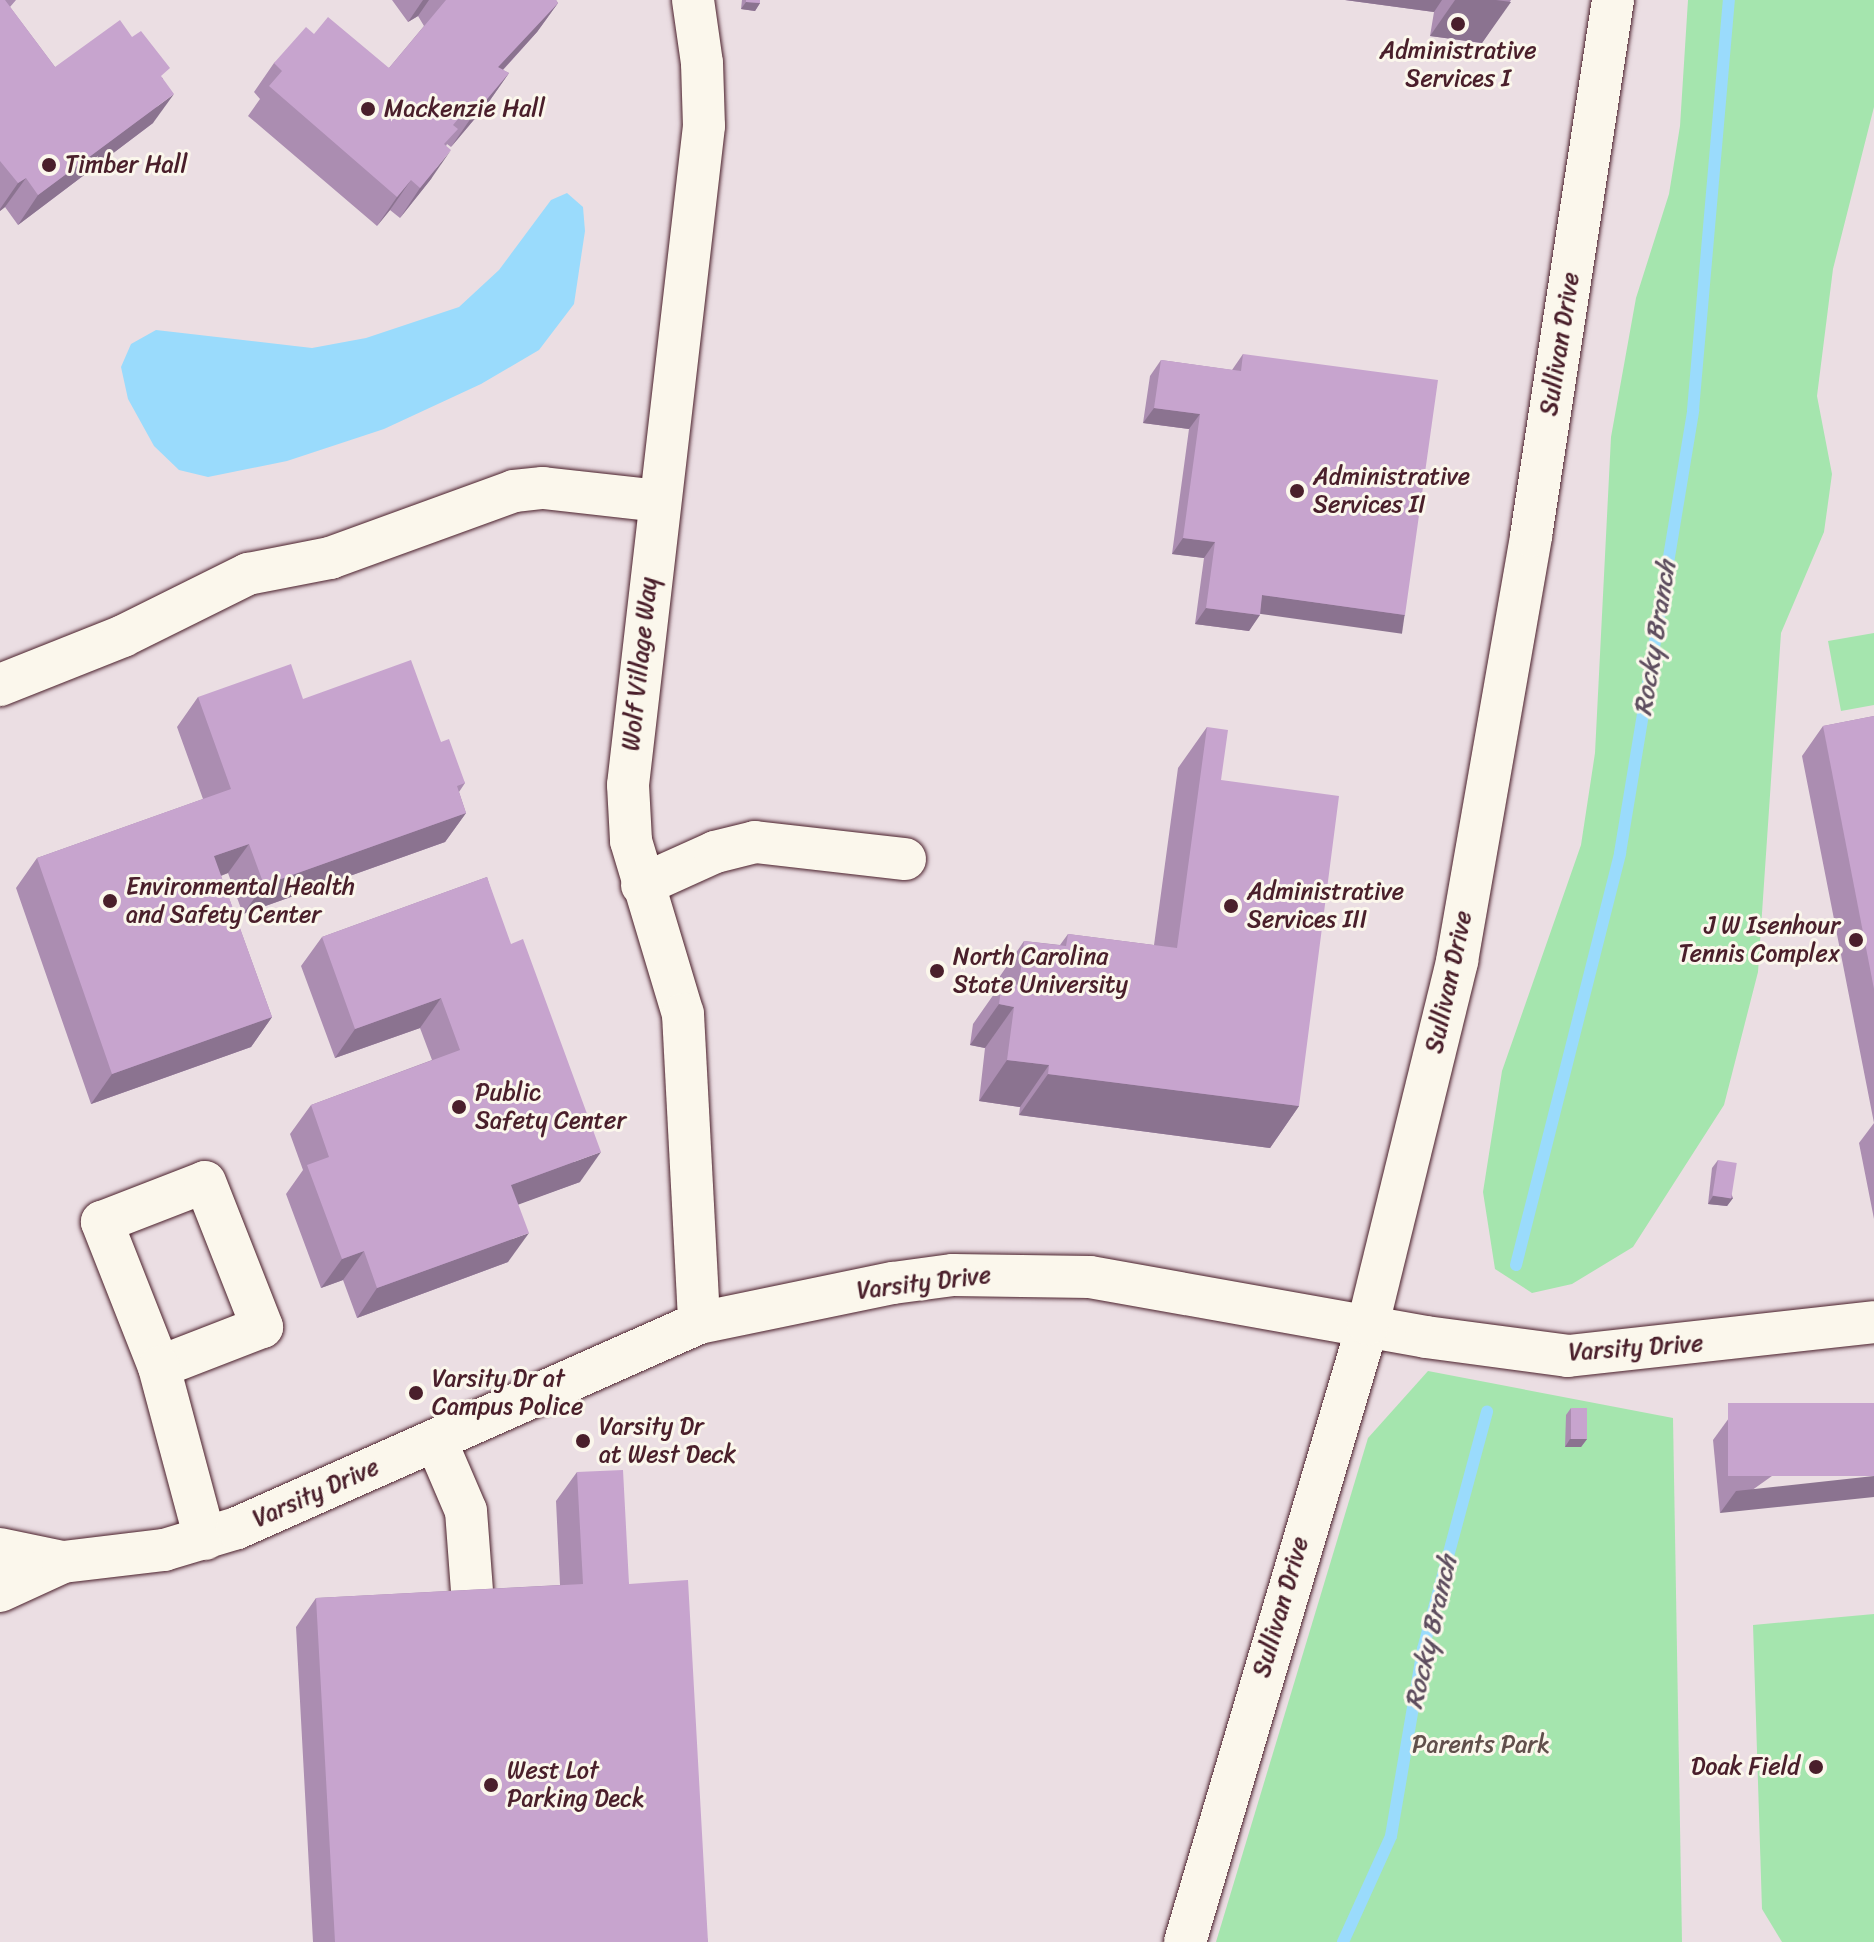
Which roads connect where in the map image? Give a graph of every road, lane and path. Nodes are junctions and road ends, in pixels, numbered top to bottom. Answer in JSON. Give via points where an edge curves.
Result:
{"nodes":[{"id":1,"x":693,"y":0,"type":"edge"},
{"id":2,"x":1613,"y":0,"type":"edge"},
{"id":3,"x":658,"y":501,"type":"junction"},
{"id":4,"x":0,"y":685,"type":"edge"},
{"id":5,"x":905,"y":859,"type":"dead end"},
{"id":6,"x":642,"y":885,"type":"junction"},
{"id":7,"x":1874,"y":1322,"type":"edge"},
{"id":8,"x":699,"y":1323,"type":"junction"},
{"id":9,"x":1368,"y":1324,"type":"junction"},
{"id":10,"x":159,"y":1367,"type":"junction"},
{"id":11,"x":436,"y":1441,"type":"junction"},
{"id":12,"x":205,"y":1539,"type":"junction"},
{"id":13,"x":0,"y":1549,"type":"edge"},
{"id":14,"x":63,"y":1562,"type":"junction"},
{"id":15,"x":0,"y":1591,"type":"edge"},
{"id":16,"x":474,"y":1618,"type":"edge"},
{"id":17,"x":1185,"y":1942,"type":"edge"}],
"edges":[{"from":1,"to":3,"type":"street","name":"Wolf Village Way","via":[[704,126]]},
{"from":2,"to":9,"type":"street","name":"Sullivan Drive","via":[[1533,521],[1457,961]]},
{"from":3,"to":4,"type":"street","via":[[543,488],[514,491],[330,558],[248,574],[123,636]]},
{"from":3,"to":6,"type":"street","name":"Wolf Village Way","via":[[628,785],[631,841]]},
{"from":5,"to":6,"type":"street","via":[[755,842],[715,852]]},
{"from":6,"to":8,"type":"street","name":"Wolf Village Way","via":[[666,944],[683,1014]]},
{"from":7,"to":9,"type":"street","name":"Varsity Drive","via":[[1568,1356]]},
{"from":8,"to":9,"type":"street","name":"Varsity Drive","via":[[893,1283],[1014,1273],[1090,1277]]},
{"from":8,"to":11,"type":"street","name":"Varsity Drive"},
{"from":9,"to":17,"type":"street","name":"Sullivan Drive","via":[[1339,1407]]},
{"from":10,"to":10,"type":"street","via":[[102,1222],[205,1182],[262,1327]]},
{"from":10,"to":12,"type":"street"},
{"from":11,"to":12,"type":"street","name":"Varsity Drive"},
{"from":11,"to":16,"type":"street","via":[[466,1511]]},
{"from":12,"to":14,"type":"street","name":"Varsity Drive","via":[[164,1550]]},
{"from":13,"to":14,"type":"street","name":"Varsity Drive"},
{"from":14,"to":15,"type":"street","name":"Varsity Drive"}]}
